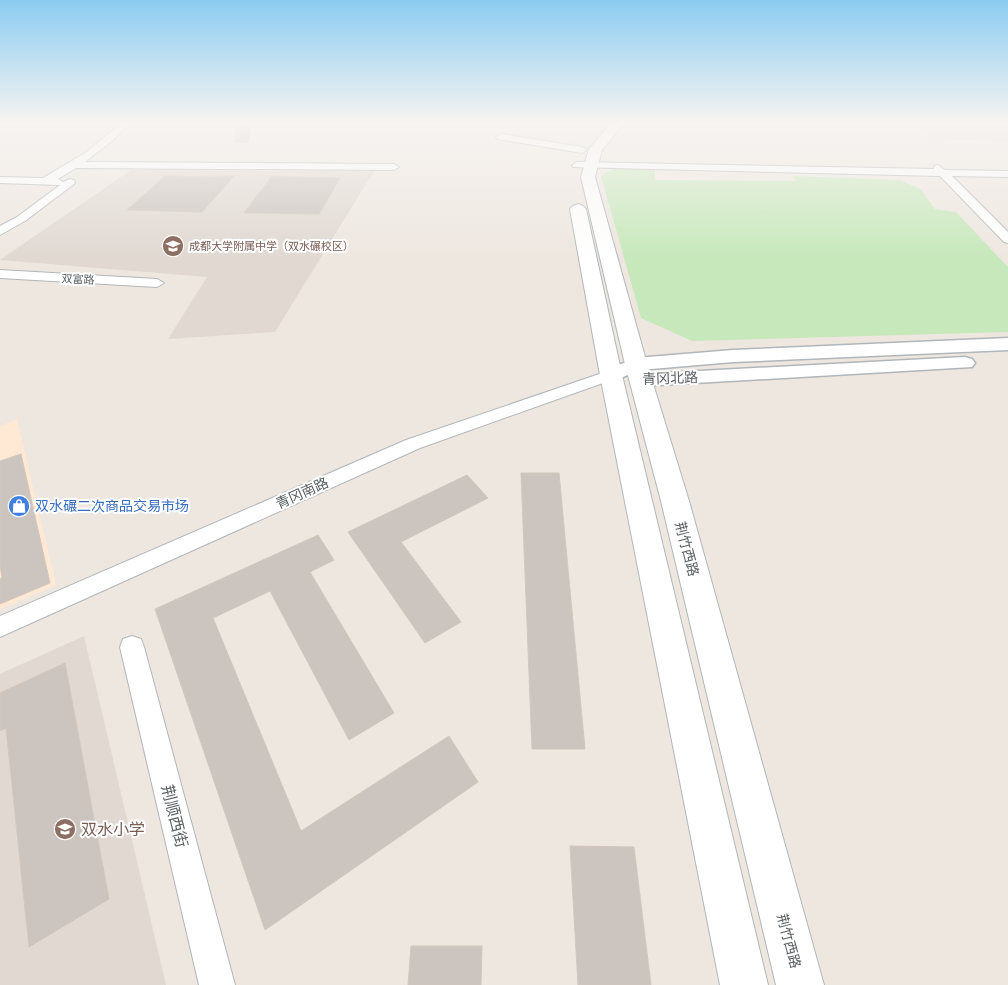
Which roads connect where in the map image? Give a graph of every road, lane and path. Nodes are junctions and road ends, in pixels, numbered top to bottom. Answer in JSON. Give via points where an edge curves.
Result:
{"nodes":[{"id":1,"x":70,"y":168,"type":"edge"},
{"id":2,"x":586,"y":168,"type":"edge"},
{"id":3,"x":868,"y":168,"type":"edge"},
{"id":4,"x":940,"y":170,"type":"junction"},
{"id":5,"x":1008,"y":170,"type":"edge"},
{"id":6,"x":1008,"y":174,"type":"edge"},
{"id":7,"x":0,"y":180,"type":"edge"},
{"id":8,"x":46,"y":181,"type":"junction"},
{"id":9,"x":0,"y":232,"type":"edge"},
{"id":10,"x":1008,"y":239,"type":"edge"},
{"id":11,"x":0,"y":274,"type":"edge"},
{"id":12,"x":157,"y":283,"type":"dead end"},
{"id":13,"x":1008,"y":344,"type":"edge"},
{"id":14,"x":1008,"y":361,"type":"edge"},
{"id":15,"x":629,"y":373,"type":"junction"},
{"id":16,"x":0,"y":627,"type":"edge"},
{"id":17,"x":132,"y":648,"type":"dead end"},
{"id":18,"x":217,"y":985,"type":"edge"},
{"id":19,"x":744,"y":985,"type":"edge"},
{"id":20,"x":800,"y":985,"type":"edge"}],
"edges":[{"from":1,"to":8,"type":"street"},
{"from":2,"to":15,"type":"main road","name":"荆竹西路"},
{"from":3,"to":4,"type":"street"},
{"from":4,"to":5,"type":"street"},
{"from":4,"to":6,"type":"street"},
{"from":4,"to":10,"type":"street"},
{"from":7,"to":8,"type":"street"},
{"from":8,"to":9,"type":"street","via":[[70,182]]},
{"from":11,"to":12,"type":"street","name":"双富路"},
{"from":13,"to":15,"type":"street","name":"青冈北路","via":[[733,356]]},
{"from":14,"to":15,"type":"street","name":"青冈北路"},
{"from":15,"to":16,"type":"street","name":"青冈南路","via":[[413,444]]},
{"from":15,"to":19,"type":"main road","name":"荆竹西路"},
{"from":15,"to":20,"type":"main road","name":"荆竹西路","via":[[675,501]]},
{"from":17,"to":18,"type":"street","name":"荆顺西街"}]}
